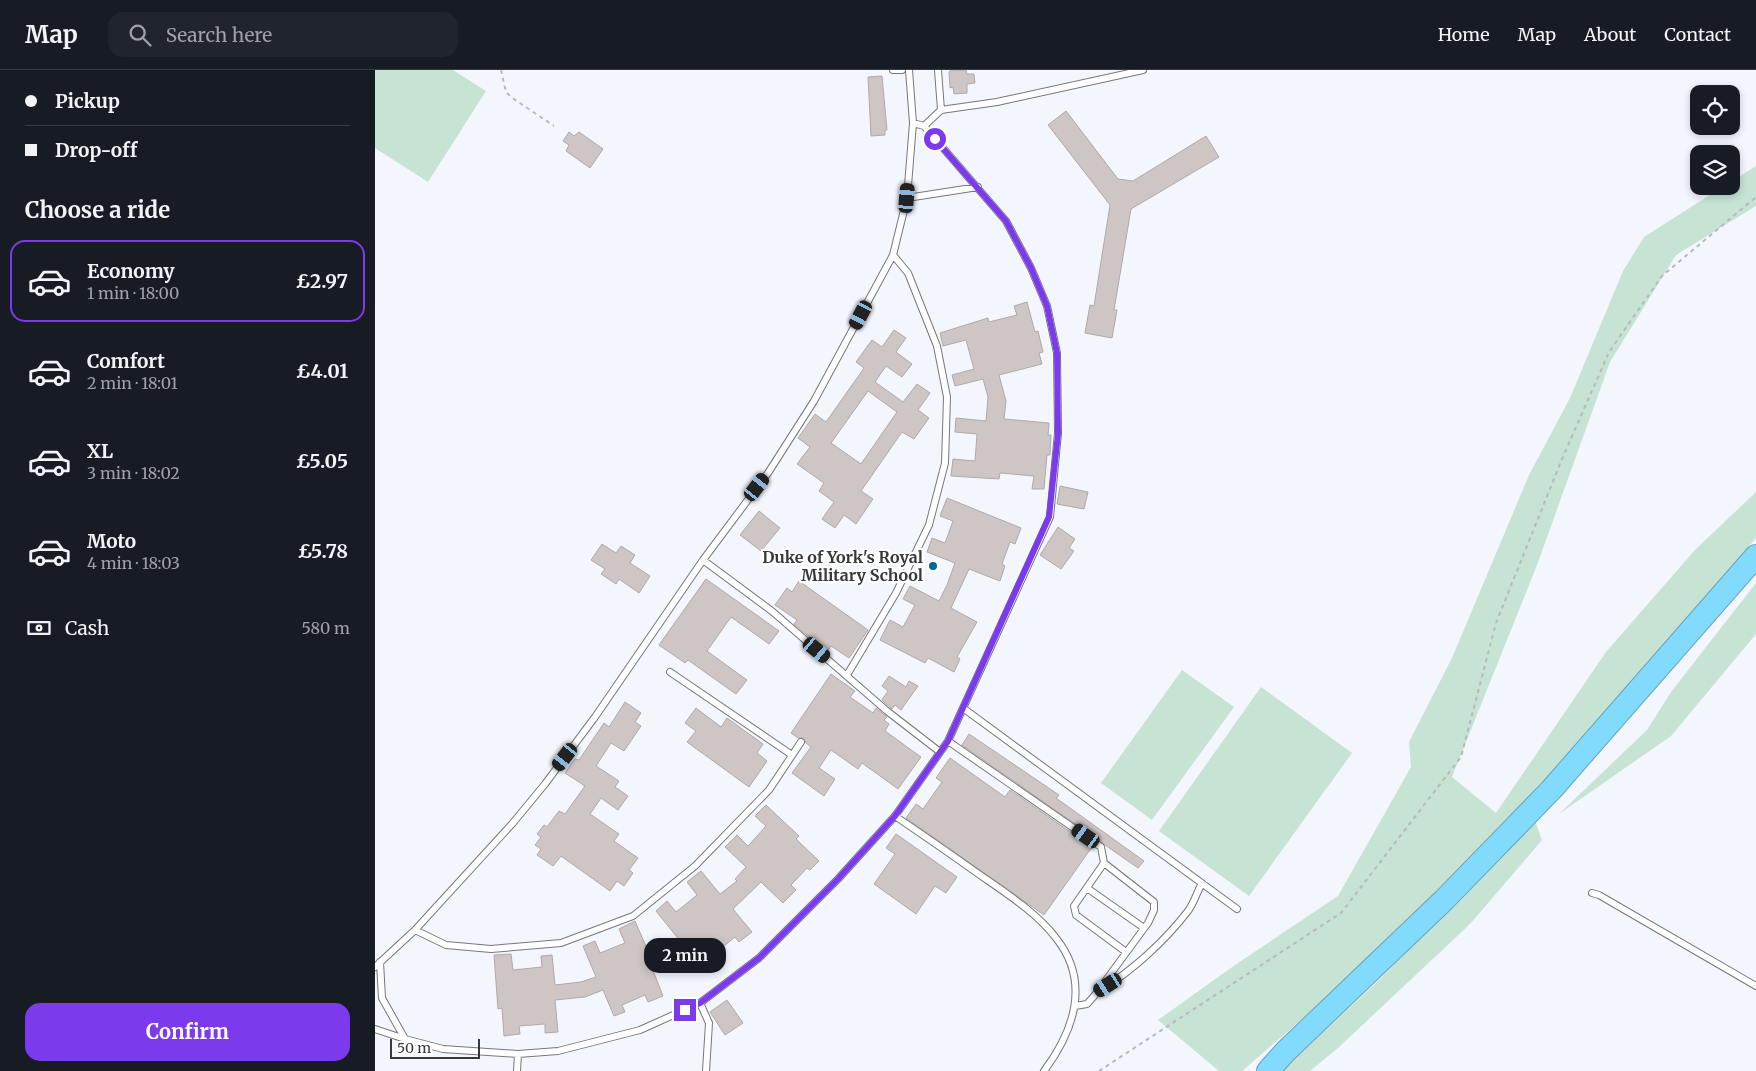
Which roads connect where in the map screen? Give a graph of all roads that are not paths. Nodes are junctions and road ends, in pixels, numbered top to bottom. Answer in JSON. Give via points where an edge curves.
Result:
{"nodes":[{"id":1,"x":893,"y":70,"type":"edge"},
{"id":2,"x":901,"y":70,"type":"edge"},
{"id":3,"x":909,"y":70,"type":"edge"},
{"id":4,"x":938,"y":70,"type":"edge"},
{"id":5,"x":1143,"y":70,"type":"edge"},
{"id":6,"x":941,"y":110,"type":"junction"},
{"id":7,"x":913,"y":123,"type":"junction"},
{"id":8,"x":924,"y":126,"type":"junction"},
{"id":9,"x":978,"y":187,"type":"junction"},
{"id":10,"x":907,"y":198,"type":"junction"},
{"id":11,"x":893,"y":255,"type":"junction"},
{"id":12,"x":1756,"y":556,"type":"edge"},
{"id":13,"x":703,"y":560,"type":"junction"},
{"id":14,"x":670,"y":672,"type":"dead end"},
{"id":15,"x":847,"y":675,"type":"junction"},
{"id":16,"x":963,"y":708,"type":"junction"},
{"id":17,"x":948,"y":741,"type":"junction"},
{"id":18,"x":801,"y":742,"type":"dead end"},
{"id":19,"x":940,"y":752,"type":"junction"},
{"id":20,"x":792,"y":755,"type":"junction"},
{"id":21,"x":895,"y":816,"type":"junction"},
{"id":22,"x":1103,"y":863,"type":"junction"},
{"id":23,"x":1202,"y":883,"type":"junction"},
{"id":24,"x":1087,"y":888,"type":"junction"},
{"id":25,"x":1592,"y":894,"type":"dead end"},
{"id":26,"x":1237,"y":909,"type":"dead end"},
{"id":27,"x":1144,"y":928,"type":"junction"},
{"id":28,"x":415,"y":930,"type":"junction"},
{"id":29,"x":1127,"y":952,"type":"junction"},
{"id":30,"x":377,"y":964,"type":"edge"},
{"id":31,"x":1756,"y":986,"type":"edge"},
{"id":32,"x":1098,"y":992,"type":"junction"},
{"id":33,"x":700,"y":1003,"type":"junction"},
{"id":34,"x":1075,"y":1006,"type":"junction"},
{"id":35,"x":375,"y":1029,"type":"edge"},
{"id":36,"x":405,"y":1040,"type":"junction"},
{"id":37,"x":1286,"y":1051,"type":"junction"},
{"id":38,"x":519,"y":1054,"type":"junction"},
{"id":39,"x":517,"y":1071,"type":"edge"},
{"id":40,"x":706,"y":1071,"type":"edge"},
{"id":41,"x":1044,"y":1071,"type":"edge"},
{"id":42,"x":1259,"y":1071,"type":"edge"},
{"id":43,"x":1268,"y":1071,"type":"edge"}],
"edges":[{"from":1,"to":2,"type":"lane"},
{"from":3,"to":7,"type":"lane"},
{"from":4,"to":6,"type":"lane"},
{"from":5,"to":6,"type":"lane","via":[[997,102]]},
{"from":6,"to":8,"type":"lane"},
{"from":7,"to":8,"type":"lane"},
{"from":7,"to":10,"type":"lane"},
{"from":8,"to":9,"type":"lane"},
{"from":9,"to":10,"type":"lane"},
{"from":9,"to":16,"type":"lane","via":[[1006,221],[1047,306],[1057,353],[1058,434],[1049,517]]},
{"from":10,"to":11,"type":"lane"},
{"from":11,"to":13,"type":"lane","via":[[813,401],[768,473]]},
{"from":11,"to":15,"type":"lane","via":[[909,273],[937,346],[947,397],[945,463],[929,525],[896,592]]},
{"from":12,"to":37,"type":"highway","via":[[1551,790],[1444,900]]},
{"from":13,"to":15,"type":"lane","via":[[773,612]]},
{"from":13,"to":28,"type":"lane","via":[[545,784]]},
{"from":14,"to":20,"type":"lane"},
{"from":15,"to":19,"type":"lane"},
{"from":16,"to":17,"type":"lane"},
{"from":16,"to":23,"type":"lane"},
{"from":17,"to":19,"type":"lane"},
{"from":17,"to":22,"type":"lane","via":[[1101,847]]},
{"from":18,"to":20,"type":"lane"},
{"from":19,"to":21,"type":"lane"},
{"from":20,"to":28,"type":"lane","via":[[769,790],[695,866],[633,916],[561,943],[491,949],[445,945]]},
{"from":21,"to":33,"type":"lane","via":[[759,958]]},
{"from":21,"to":34,"type":"lane","via":[[1001,889],[1043,924],[1057,939],[1071,965]]},
{"from":22,"to":24,"type":"lane"},
{"from":22,"to":27,"type":"lane","via":[[1154,902],[1154,910]]},
{"from":23,"to":26,"type":"lane"},
{"from":23,"to":32,"type":"lane","via":[[1188,910],[1149,953]]},
{"from":24,"to":27,"type":"lane"},
{"from":24,"to":29,"type":"lane","via":[[1074,906],[1076,915]]},
{"from":25,"to":31,"type":"lane","via":[[1599,895]]},
{"from":27,"to":29,"type":"lane"},
{"from":28,"to":30,"type":"lane"},
{"from":29,"to":32,"type":"lane"},
{"from":30,"to":36,"type":"lane","via":[[382,998]]},
{"from":32,"to":34,"type":"lane","via":[[1087,1004]]},
{"from":33,"to":38,"type":"lane","via":[[640,1030],[558,1052]]},
{"from":33,"to":40,"type":"lane","via":[[709,1023]]},
{"from":34,"to":41,"type":"lane","via":[[1069,1031]]},
{"from":35,"to":36,"type":"lane"},
{"from":36,"to":38,"type":"lane","via":[[443,1049]]},
{"from":37,"to":42,"type":"highway"},
{"from":37,"to":43,"type":"highway"},
{"from":38,"to":39,"type":"lane"}]}
